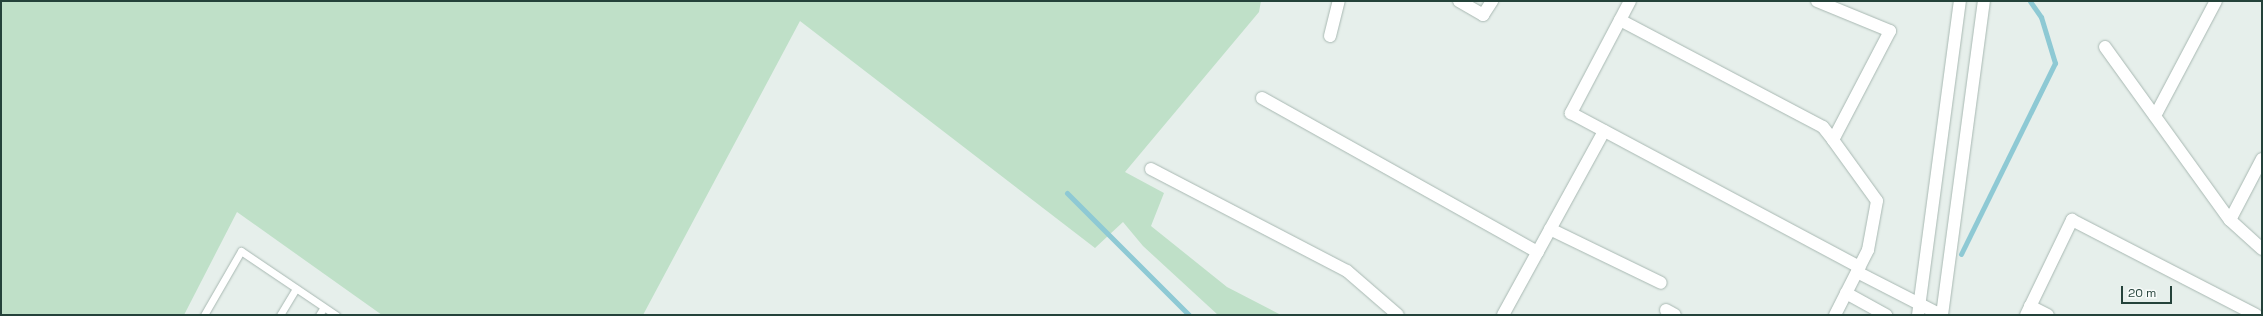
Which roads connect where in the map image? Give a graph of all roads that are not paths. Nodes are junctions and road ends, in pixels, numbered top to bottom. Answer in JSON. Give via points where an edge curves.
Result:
{"nodes":[{"id":1,"x":1339,"y":1,"type":"edge"},
{"id":2,"x":1459,"y":1,"type":"edge"},
{"id":3,"x":1492,"y":1,"type":"edge"},
{"id":4,"x":1630,"y":1,"type":"edge"},
{"id":5,"x":1816,"y":1,"type":"edge"},
{"id":6,"x":1960,"y":1,"type":"edge"},
{"id":7,"x":1984,"y":1,"type":"edge"},
{"id":8,"x":2216,"y":1,"type":"edge"},
{"id":9,"x":1620,"y":20,"type":"junction"},
{"id":10,"x":1330,"y":36,"type":"dead end"},
{"id":11,"x":2105,"y":47,"type":"dead end"},
{"id":12,"x":1262,"y":98,"type":"dead end"},
{"id":13,"x":2155,"y":116,"type":"junction"},
{"id":14,"x":1604,"y":131,"type":"junction"},
{"id":15,"x":1832,"y":140,"type":"junction"},
{"id":16,"x":2262,"y":159,"type":"edge"},
{"id":17,"x":1151,"y":169,"type":"dead end"},
{"id":18,"x":2230,"y":220,"type":"junction"},
{"id":19,"x":1550,"y":229,"type":"junction"},
{"id":20,"x":2262,"y":249,"type":"edge"},
{"id":21,"x":1538,"y":252,"type":"junction"},
{"id":22,"x":1858,"y":270,"type":"junction"},
{"id":23,"x":1661,"y":283,"type":"dead end"},
{"id":24,"x":296,"y":288,"type":"junction"},
{"id":25,"x":1846,"y":293,"type":"junction"},
{"id":26,"x":324,"y":307,"type":"junction"},
{"id":27,"x":1918,"y":310,"type":"edge"},
{"id":28,"x":2028,"y":311,"type":"edge"},
{"id":29,"x":204,"y":315,"type":"edge"},
{"id":30,"x":280,"y":315,"type":"edge"},
{"id":31,"x":319,"y":315,"type":"edge"},
{"id":32,"x":336,"y":315,"type":"edge"},
{"id":33,"x":1398,"y":315,"type":"edge"},
{"id":34,"x":1503,"y":315,"type":"edge"},
{"id":35,"x":1835,"y":315,"type":"edge"},
{"id":36,"x":1886,"y":315,"type":"edge"},
{"id":37,"x":1941,"y":315,"type":"edge"},
{"id":38,"x":2048,"y":315,"type":"edge"},
{"id":39,"x":2256,"y":315,"type":"edge"}],
"edges":[{"from":1,"to":10,"type":"street"},
{"from":2,"to":3,"type":"street","via":[[1483,15]]},
{"from":4,"to":9,"type":"street"},
{"from":5,"to":15,"type":"street","via":[[1890,31]]},
{"from":6,"to":27,"type":"street"},
{"from":7,"to":37,"type":"street"},
{"from":8,"to":13,"type":"street"},
{"from":9,"to":14,"type":"street","via":[[1571,113]]},
{"from":9,"to":15,"type":"street","via":[[1823,127]]},
{"from":11,"to":13,"type":"street"},
{"from":12,"to":21,"type":"street"},
{"from":13,"to":18,"type":"street"},
{"from":14,"to":19,"type":"street"},
{"from":14,"to":22,"type":"street"},
{"from":15,"to":22,"type":"street","via":[[1877,201],[1868,250]]},
{"from":16,"to":18,"type":"street"},
{"from":17,"to":33,"type":"street","via":[[1347,271]]},
{"from":18,"to":20,"type":"street"},
{"from":19,"to":21,"type":"street"},
{"from":19,"to":23,"type":"street"},
{"from":21,"to":34,"type":"street"},
{"from":22,"to":25,"type":"street"},
{"from":22,"to":27,"type":"street"},
{"from":24,"to":26,"type":"lane"},
{"from":24,"to":29,"type":"lane","via":[[241,251]]},
{"from":24,"to":30,"type":"lane"},
{"from":25,"to":35,"type":"street"},
{"from":25,"to":36,"type":"street"},
{"from":26,"to":31,"type":"lane"},
{"from":26,"to":32,"type":"lane"},
{"from":27,"to":37,"type":"street"},
{"from":28,"to":38,"type":"street"},
{"from":28,"to":39,"type":"street","via":[[2072,220]]}]}
